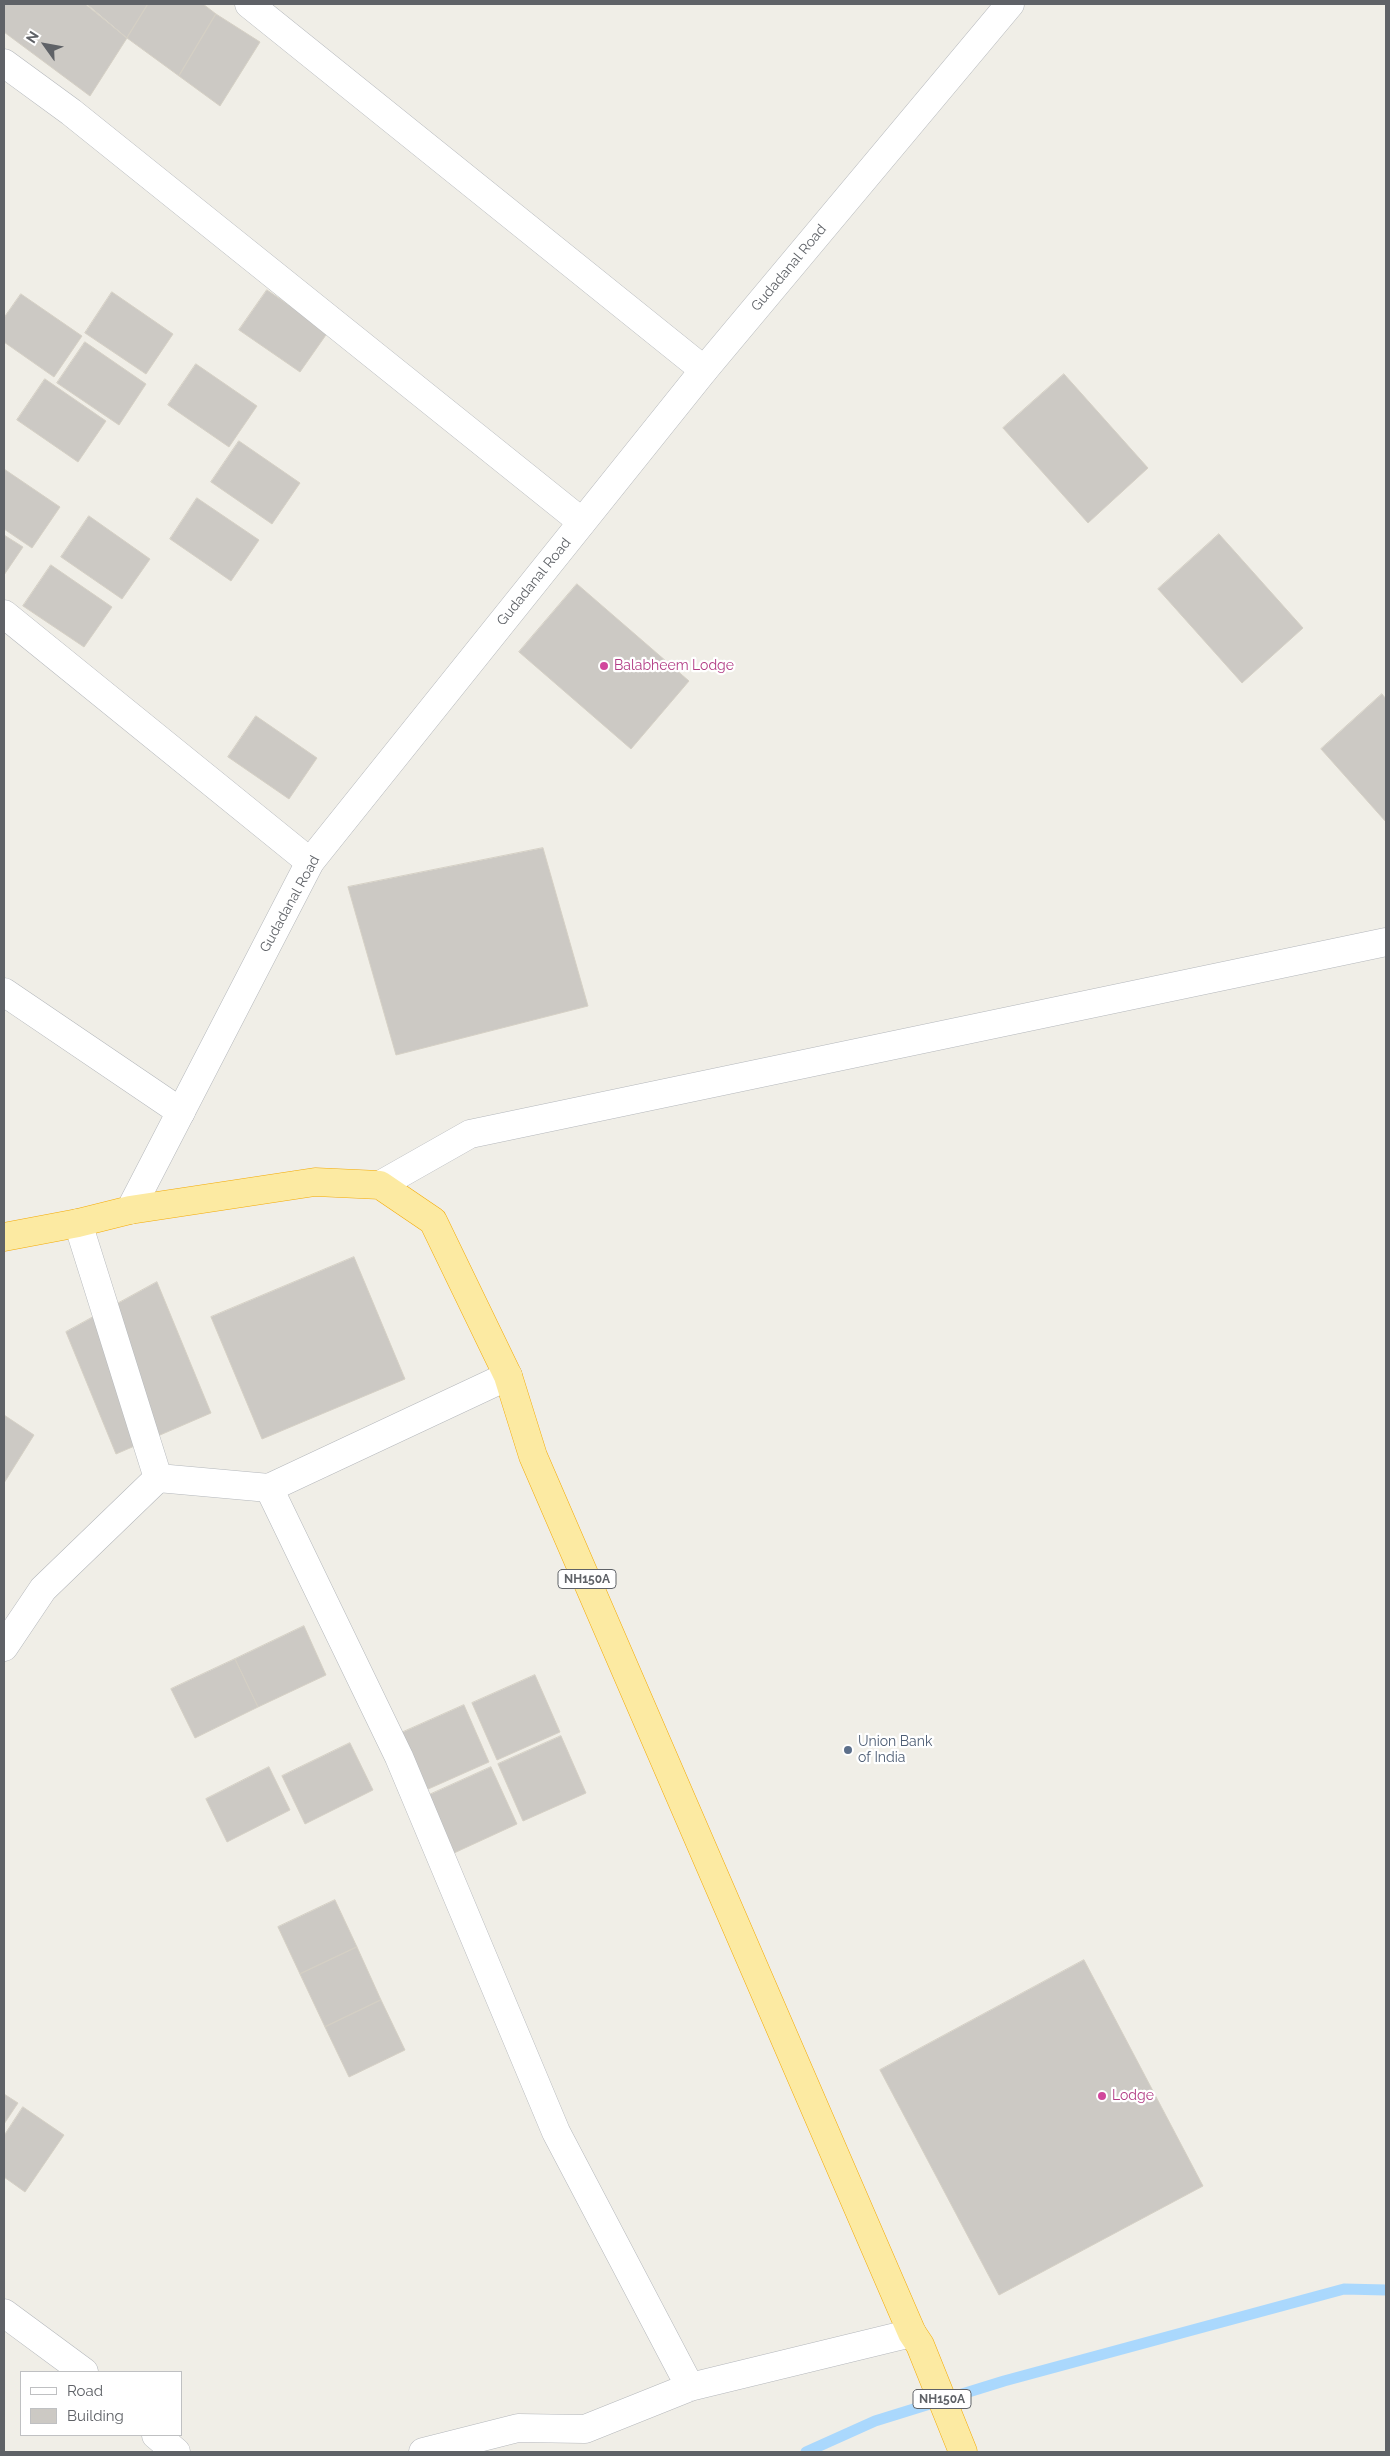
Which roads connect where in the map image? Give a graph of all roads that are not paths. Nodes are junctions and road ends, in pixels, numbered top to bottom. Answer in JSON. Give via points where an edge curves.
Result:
{"nodes":[{"id":1,"x":249,"y":4,"type":"edge"},
{"id":2,"x":1010,"y":4,"type":"edge"},
{"id":3,"x":4,"y":63,"type":"edge"},
{"id":4,"x":704,"y":370,"type":"junction"},
{"id":5,"x":582,"y":522,"type":"junction"},
{"id":6,"x":4,"y":614,"type":"edge"},
{"id":7,"x":310,"y":862,"type":"junction"},
{"id":8,"x":1386,"y":942,"type":"edge"},
{"id":9,"x":4,"y":992,"type":"edge"},
{"id":10,"x":181,"y":1112,"type":"junction"},
{"id":11,"x":380,"y":1184,"type":"junction"},
{"id":12,"x":130,"y":1210,"type":"junction"},
{"id":13,"x":78,"y":1223,"type":"junction"},
{"id":14,"x":4,"y":1237,"type":"edge"},
{"id":15,"x":508,"y":1376,"type":"junction"},
{"id":16,"x":158,"y":1478,"type":"junction"},
{"id":17,"x":269,"y":1488,"type":"junction"},
{"id":18,"x":4,"y":1647,"type":"edge"},
{"id":19,"x":4,"y":2312,"type":"edge"},
{"id":20,"x":916,"y":2339,"type":"junction"},
{"id":21,"x":83,"y":2371,"type":"edge"},
{"id":22,"x":690,"y":2387,"type":"junction"},
{"id":23,"x":157,"y":2436,"type":"edge"},
{"id":24,"x":176,"y":2452,"type":"edge"},
{"id":25,"x":423,"y":2452,"type":"edge"},
{"id":26,"x":963,"y":2452,"type":"edge"}],
"edges":[{"from":1,"to":4,"type":"street"},
{"from":2,"to":4,"type":"street","name":"Gudadanal Road"},
{"from":3,"to":5,"type":"street","via":[[71,112]]},
{"from":4,"to":5,"type":"street","name":"Gudadanal Road"},
{"from":5,"to":7,"type":"street","name":"Gudadanal Road"},
{"from":6,"to":7,"type":"street"},
{"from":7,"to":10,"type":"street","name":"Gudadanal Road"},
{"from":8,"to":11,"type":"street","via":[[470,1134]]},
{"from":9,"to":10,"type":"street"},
{"from":10,"to":12,"type":"street","name":"Gudadanal Road"},
{"from":11,"to":12,"type":"highway","via":[[315,1182]]},
{"from":11,"to":15,"type":"highway","number":"NH150A","via":[[434,1221]]},
{"from":12,"to":13,"type":"highway"},
{"from":13,"to":14,"type":"highway"},
{"from":13,"to":16,"type":"street"},
{"from":15,"to":17,"type":"street"},
{"from":15,"to":20,"type":"highway","number":"NH150A","via":[[533,1456]]},
{"from":16,"to":17,"type":"street"},
{"from":16,"to":18,"type":"street","via":[[43,1590]]},
{"from":17,"to":22,"type":"street","via":[[399,1757],[556,2132]]},
{"from":19,"to":21,"type":"street"},
{"from":20,"to":22,"type":"street"},
{"from":20,"to":26,"type":"highway","number":"NH150A"},
{"from":22,"to":25,"type":"street","via":[[585,2429],[518,2428]]},
{"from":23,"to":24,"type":"street"}]}
